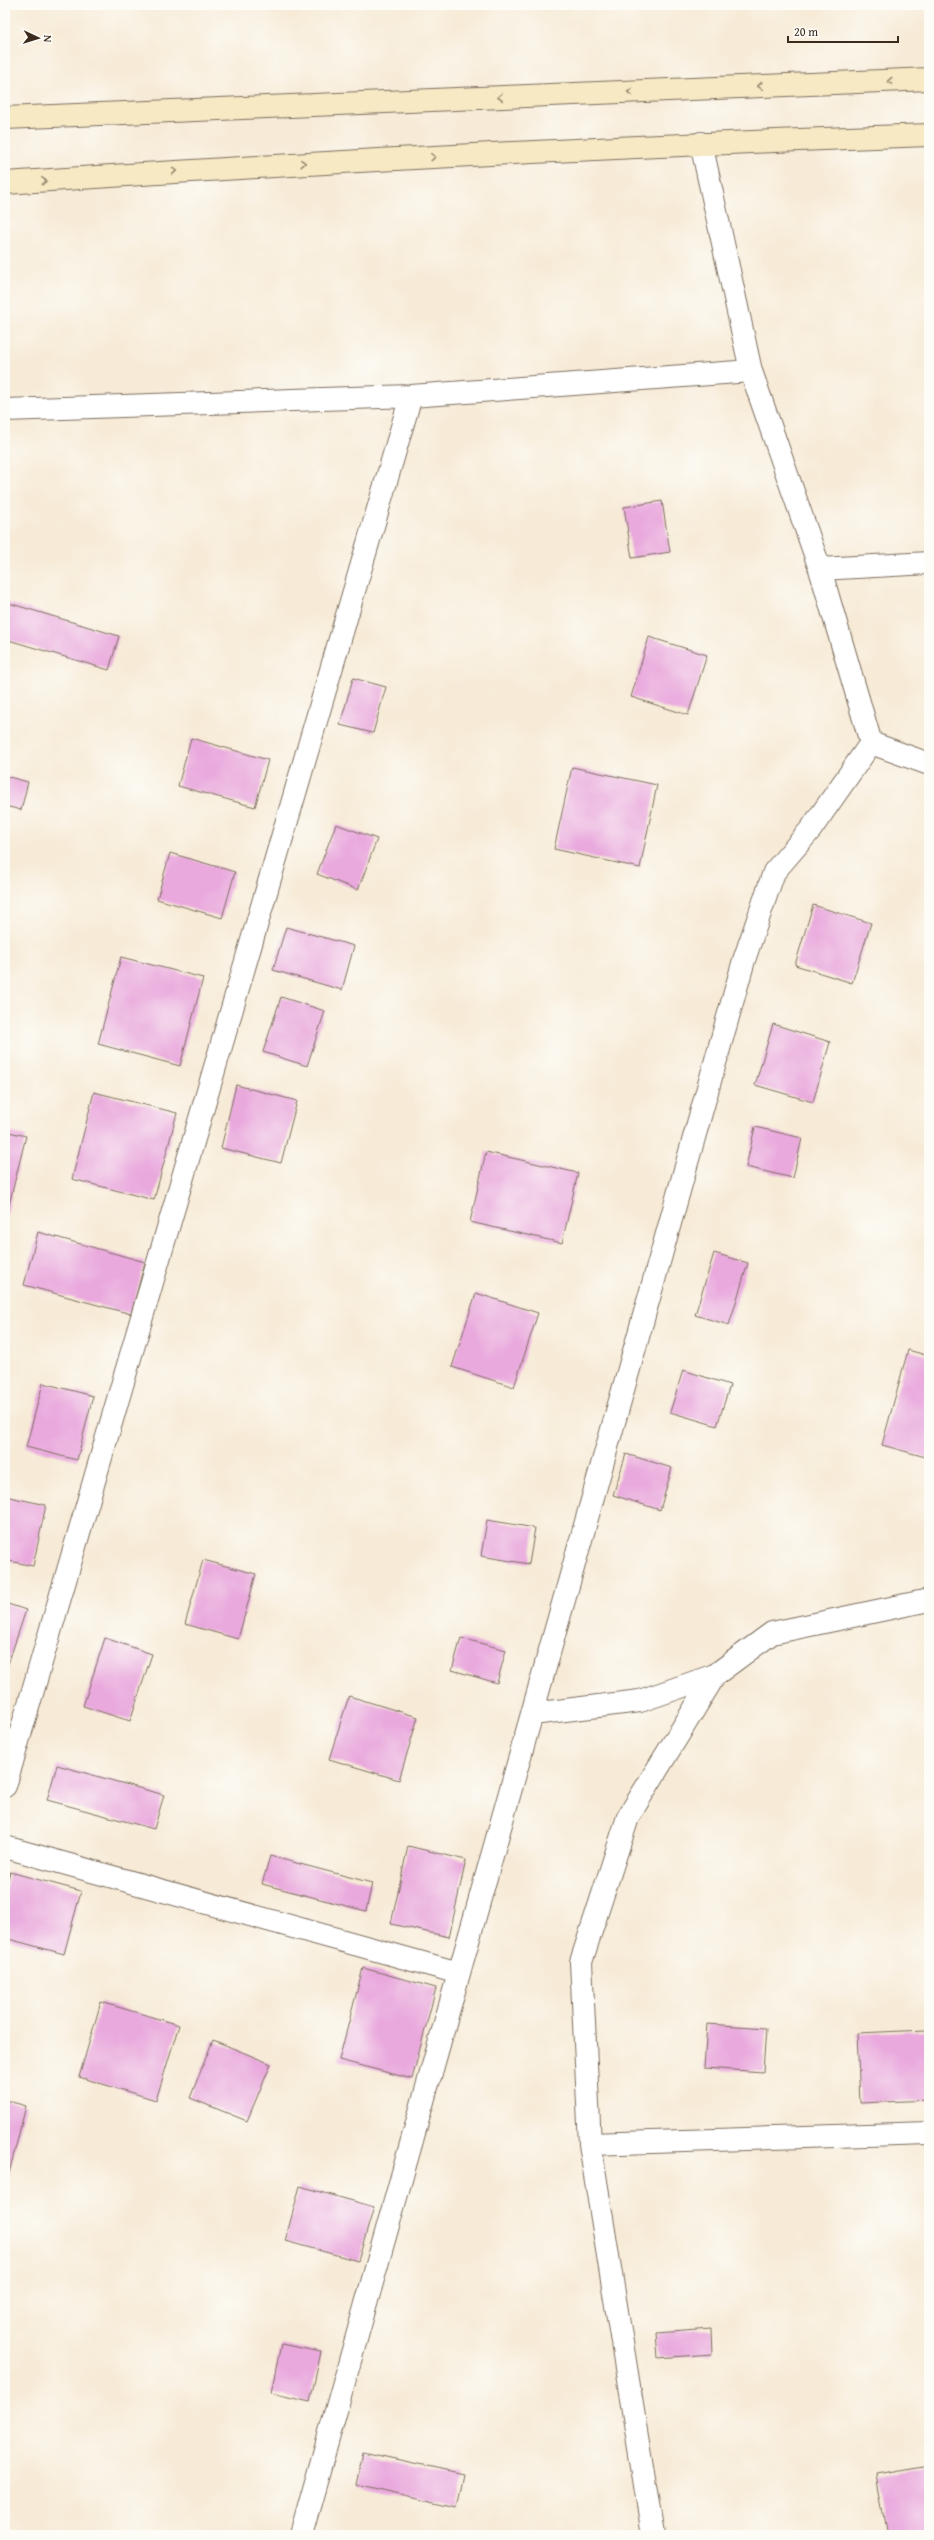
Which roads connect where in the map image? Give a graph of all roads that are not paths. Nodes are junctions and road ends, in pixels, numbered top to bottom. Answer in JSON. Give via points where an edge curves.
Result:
{"nodes":[{"id":1,"x":929,"y":79,"type":"edge"},
{"id":2,"x":5,"y":118,"type":"edge"},
{"id":3,"x":929,"y":135,"type":"edge"},
{"id":4,"x":701,"y":143,"type":"junction"},
{"id":5,"x":5,"y":183,"type":"edge"},
{"id":6,"x":751,"y":371,"type":"junction"},
{"id":7,"x":410,"y":396,"type":"junction"},
{"id":8,"x":5,"y":410,"type":"edge"},
{"id":9,"x":929,"y":563,"type":"edge"},
{"id":10,"x":820,"y":569,"type":"junction"},
{"id":11,"x":871,"y":742,"type":"junction"},
{"id":12,"x":929,"y":764,"type":"edge"},
{"id":13,"x":929,"y":1600,"type":"edge"},
{"id":14,"x":715,"y":1675,"type":"junction"},
{"id":15,"x":532,"y":1714,"type":"junction"},
{"id":16,"x":5,"y":1786,"type":"edge"},
{"id":17,"x":5,"y":1847,"type":"edge"},
{"id":18,"x":459,"y":1973,"type":"junction"},
{"id":19,"x":929,"y":2133,"type":"edge"},
{"id":20,"x":590,"y":2144,"type":"junction"},
{"id":21,"x":301,"y":2535,"type":"edge"},
{"id":22,"x":653,"y":2535,"type":"edge"}],
"edges":[{"from":1,"to":2,"type":"main road","one_way":true},
{"from":3,"to":4,"type":"main road"},
{"from":5,"to":4,"type":"main road","one_way":true,"via":[[243,166]]},
{"from":4,"to":6,"type":"street"},
{"from":6,"to":7,"type":"street"},
{"from":6,"to":10,"type":"street"},
{"from":7,"to":8,"type":"street"},
{"from":7,"to":16,"type":"street"},
{"from":9,"to":10,"type":"street"},
{"from":10,"to":11,"type":"street"},
{"from":11,"to":12,"type":"street"},
{"from":11,"to":15,"type":"street","via":[[811,829],[774,872],[744,960]]},
{"from":13,"to":14,"type":"street","via":[[772,1633]]},
{"from":14,"to":15,"type":"street","via":[[640,1701]]},
{"from":14,"to":20,"type":"street","via":[[628,1817],[581,1962]]},
{"from":15,"to":18,"type":"street"},
{"from":17,"to":18,"type":"street"},
{"from":18,"to":21,"type":"street"},
{"from":19,"to":20,"type":"street"},
{"from":20,"to":22,"type":"street"}]}
